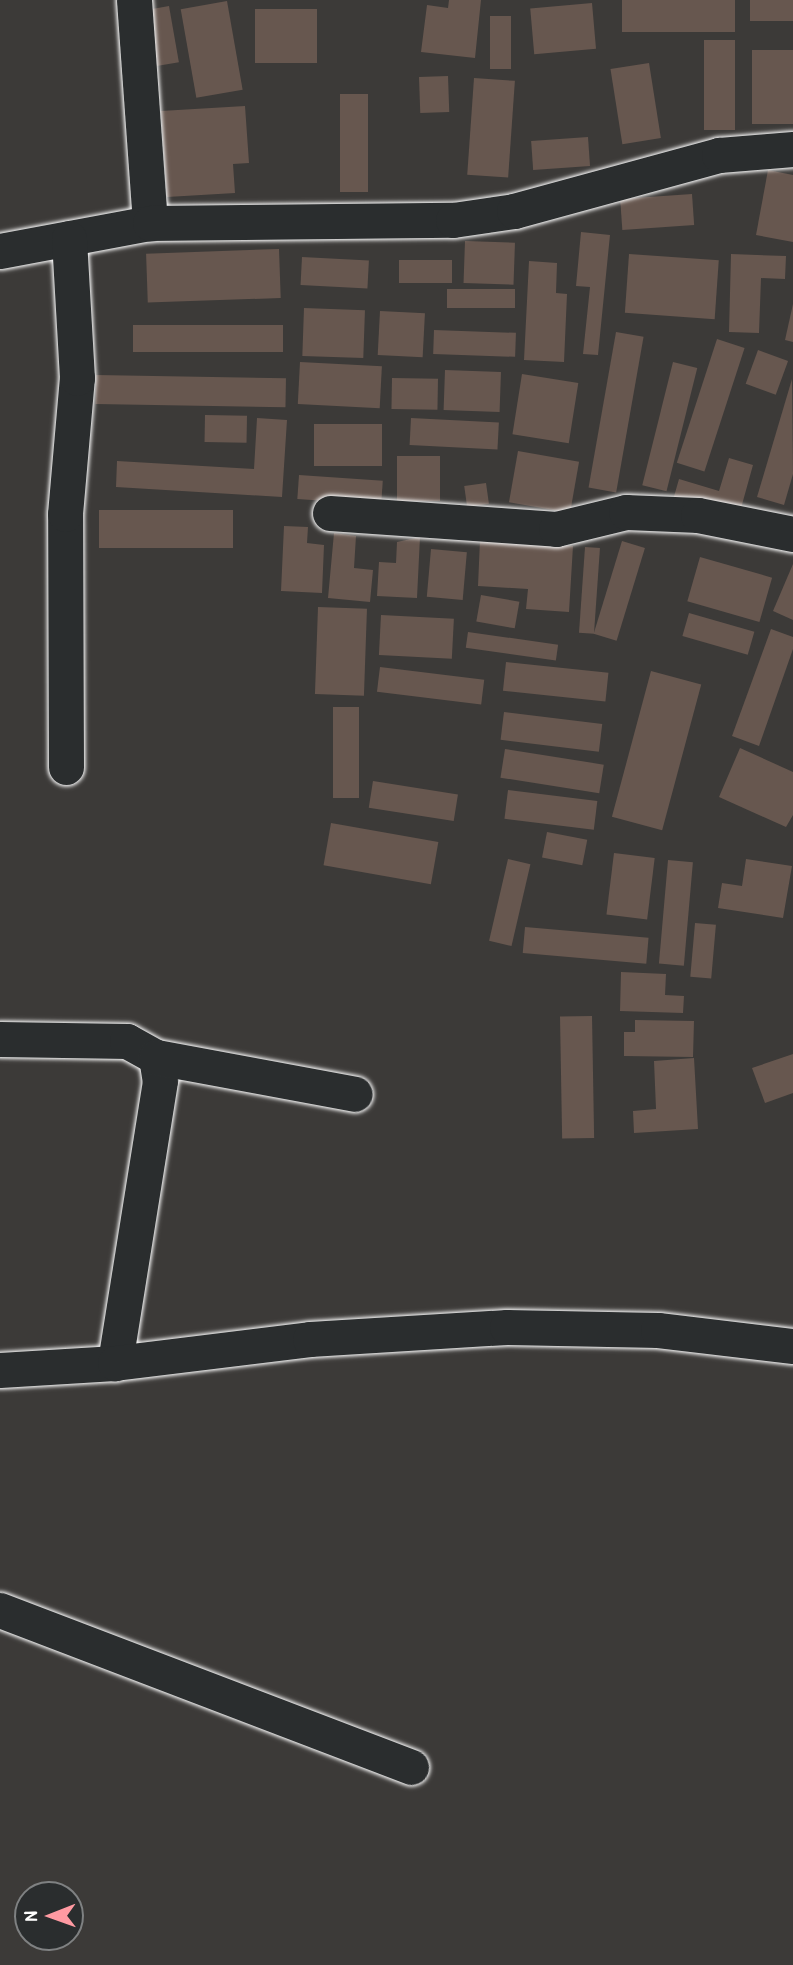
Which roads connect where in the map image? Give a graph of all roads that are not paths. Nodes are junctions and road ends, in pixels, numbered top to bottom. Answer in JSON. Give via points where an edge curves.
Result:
{"nodes":[{"id":1,"x":134,"y":0,"type":"edge"},
{"id":2,"x":793,"y":149,"type":"edge"},
{"id":3,"x":150,"y":223,"type":"junction"},
{"id":4,"x":69,"y":238,"type":"junction"},
{"id":5,"x":0,"y":251,"type":"edge"},
{"id":6,"x":330,"y":513,"type":"dead end"},
{"id":7,"x":793,"y":534,"type":"edge"},
{"id":8,"x":66,"y":767,"type":"dead end"},
{"id":9,"x":0,"y":1039,"type":"edge"},
{"id":10,"x":156,"y":1057,"type":"junction"},
{"id":11,"x":355,"y":1094,"type":"dead end"},
{"id":12,"x":793,"y":1346,"type":"edge"},
{"id":13,"x":115,"y":1363,"type":"junction"},
{"id":14,"x":0,"y":1370,"type":"edge"},
{"id":15,"x":0,"y":1610,"type":"edge"},
{"id":16,"x":411,"y":1767,"type":"dead end"}],
"edges":[{"from":1,"to":3,"type":"street"},
{"from":2,"to":3,"type":"street","via":[[719,155],[514,211],[453,220]]},
{"from":3,"to":4,"type":"street"},
{"from":4,"to":5,"type":"street"},
{"from":4,"to":8,"type":"street","via":[[76,378],[65,514]]},
{"from":6,"to":7,"type":"street","via":[[556,529],[626,512],[698,515]]},
{"from":9,"to":10,"type":"street","via":[[127,1041]]},
{"from":10,"to":11,"type":"street"},
{"from":10,"to":13,"type":"street","via":[[160,1081]]},
{"from":12,"to":13,"type":"street","via":[[657,1331],[507,1327],[310,1339]]},
{"from":13,"to":14,"type":"street"},
{"from":15,"to":16,"type":"street"}]}
